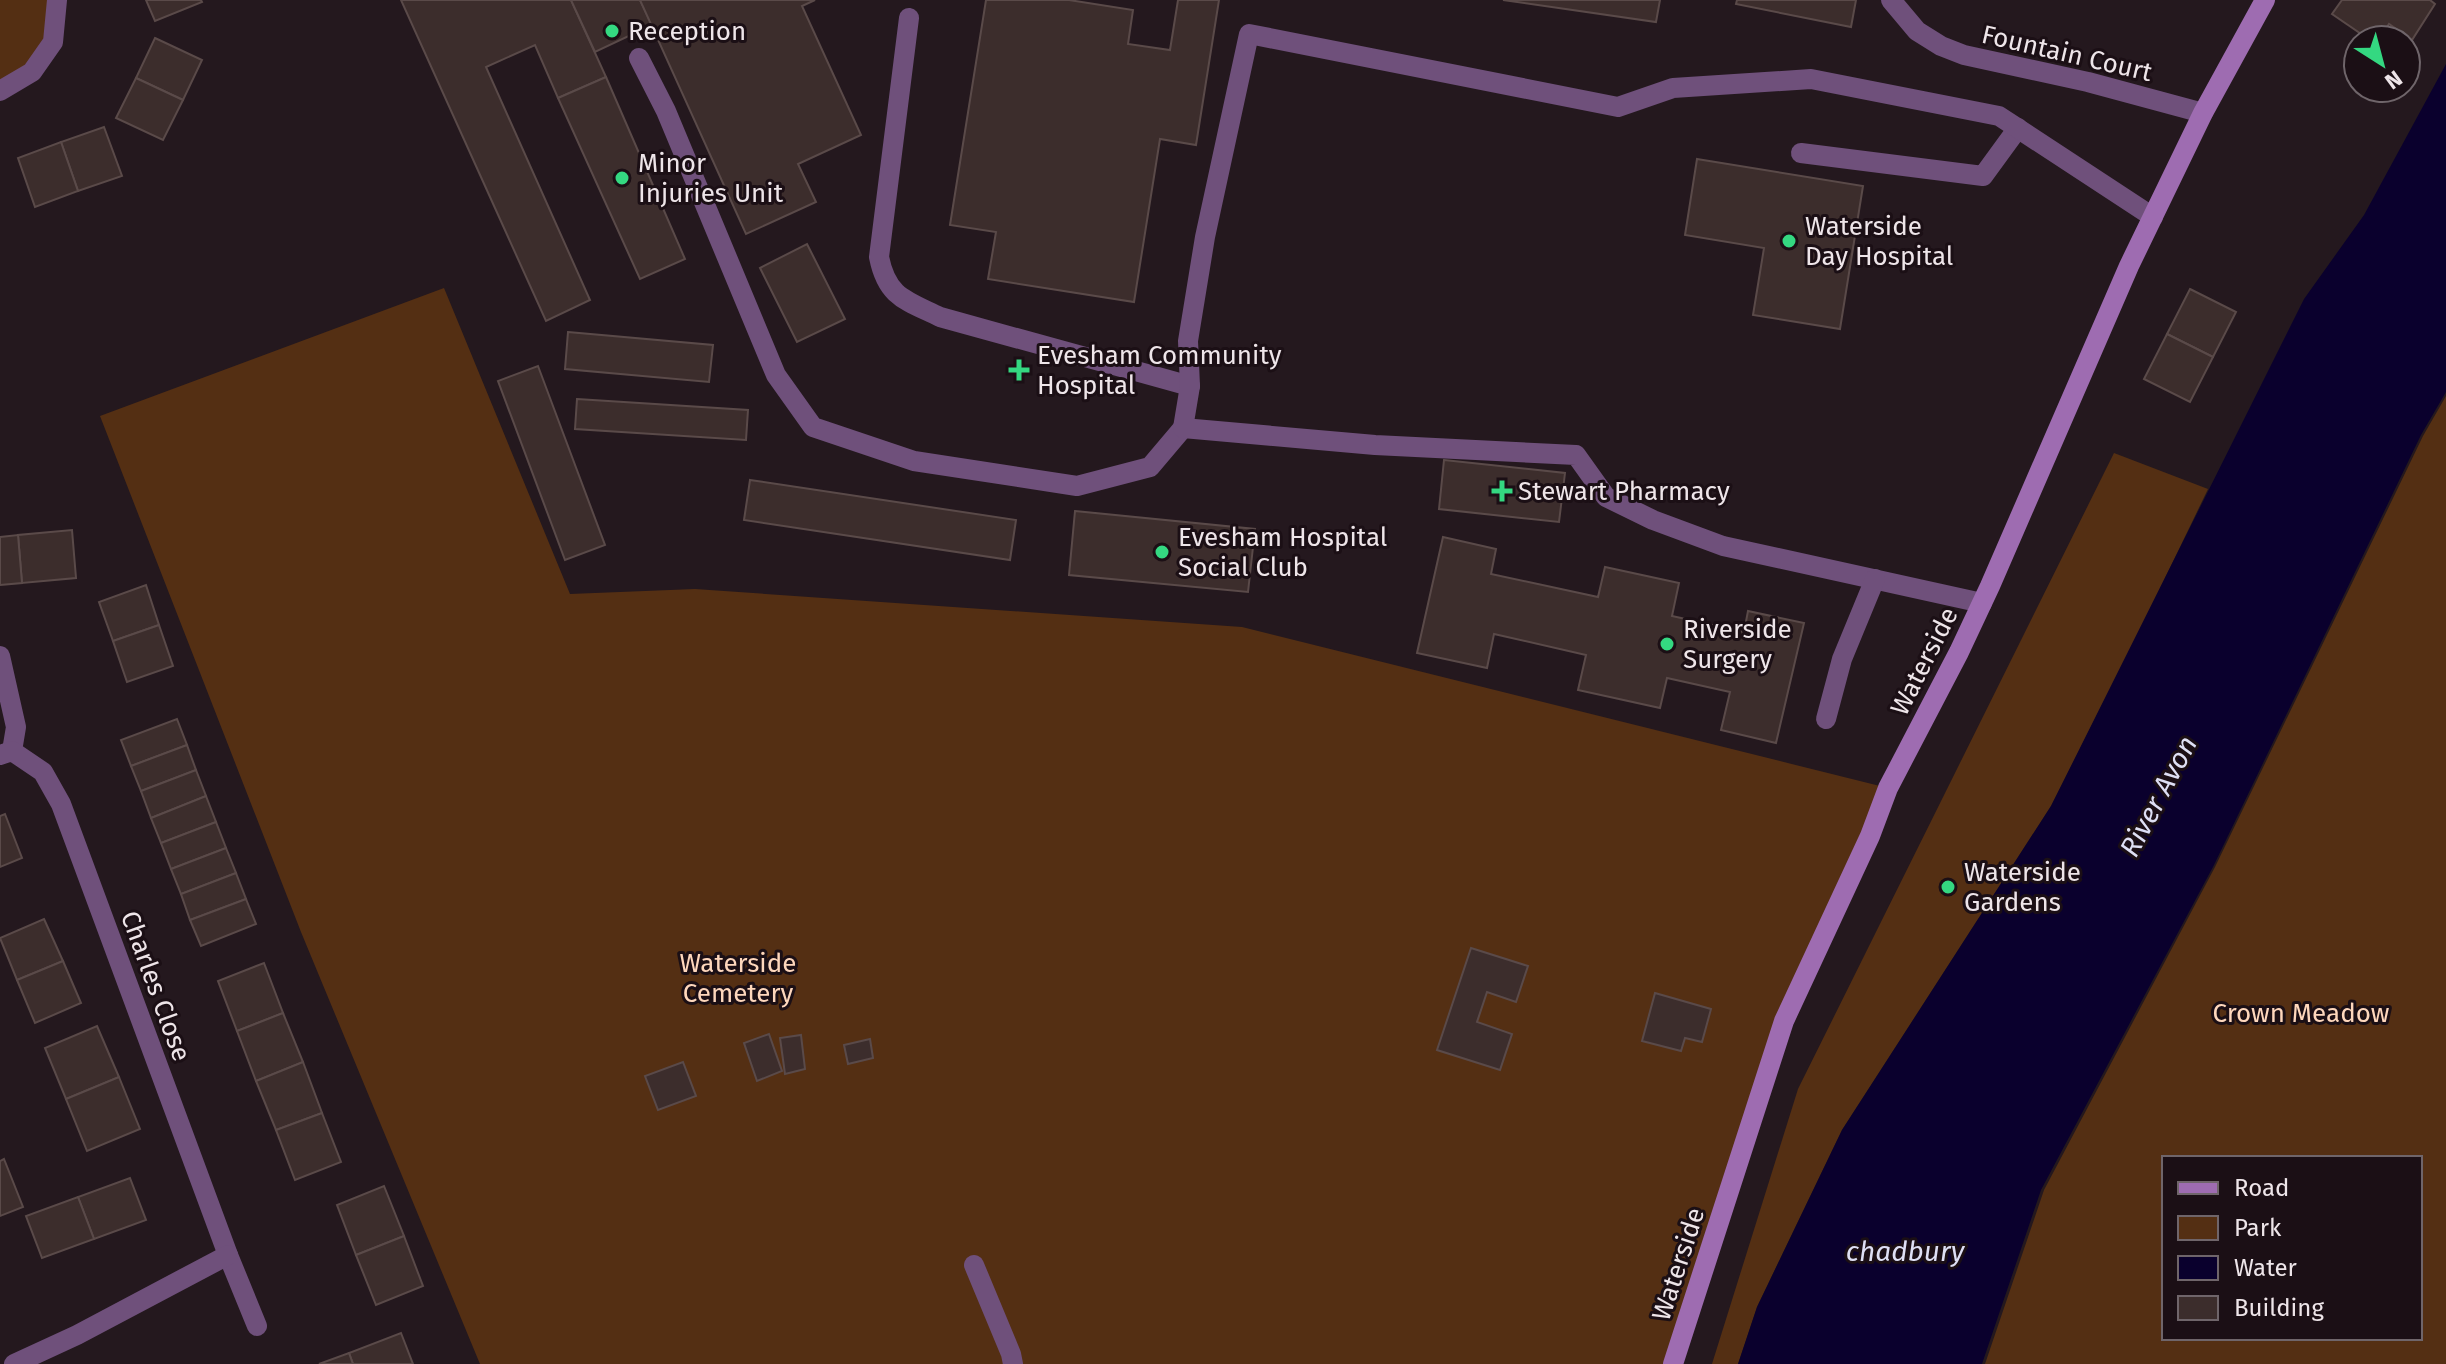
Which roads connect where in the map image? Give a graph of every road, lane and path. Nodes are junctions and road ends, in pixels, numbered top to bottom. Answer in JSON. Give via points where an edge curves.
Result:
{"nodes":[{"id":1,"x":57,"y":0,"type":"edge"},
{"id":2,"x":1891,"y":0,"type":"edge"},
{"id":3,"x":2265,"y":0,"type":"edge"},
{"id":4,"x":909,"y":18,"type":"dead end"},
{"id":5,"x":639,"y":58,"type":"dead end"},
{"id":6,"x":0,"y":91,"type":"edge"},
{"id":7,"x":2203,"y":113,"type":"junction"},
{"id":8,"x":2018,"y":128,"type":"junction"},
{"id":9,"x":1801,"y":153,"type":"dead end"},
{"id":10,"x":2153,"y":217,"type":"junction"},
{"id":11,"x":1190,"y":386,"type":"junction"},
{"id":12,"x":1183,"y":428,"type":"junction"},
{"id":13,"x":1875,"y":579,"type":"junction"},
{"id":14,"x":1982,"y":603,"type":"junction"},
{"id":15,"x":0,"y":656,"type":"edge"},
{"id":16,"x":1826,"y":719,"type":"dead end"},
{"id":17,"x":6,"y":753,"type":"edge"},
{"id":18,"x":228,"y":1255,"type":"junction"},
{"id":19,"x":974,"y":1265,"type":"dead end"},
{"id":20,"x":257,"y":1326,"type":"dead end"},
{"id":21,"x":14,"y":1364,"type":"edge"},
{"id":22,"x":1013,"y":1364,"type":"edge"},
{"id":23,"x":1673,"y":1364,"type":"edge"}],
"edges":[{"from":1,"to":6,"type":"street","via":[[53,42],[32,72]]},
{"from":2,"to":7,"type":"street","name":"Fountain Court","via":[[1917,31],[1964,55]]},
{"from":3,"to":7,"type":"main road","name":"Waterside"},
{"from":4,"to":11,"type":"street","via":[[879,257],[884,279],[902,299],[940,317]]},
{"from":5,"to":12,"type":"street","via":[[776,375],[813,427],[914,461],[1077,486],[1150,467]]},
{"from":7,"to":10,"type":"main road","name":"Waterside"},
{"from":8,"to":9,"type":"street","via":[[1983,176]]},
{"from":8,"to":10,"type":"street"},
{"from":8,"to":11,"type":"street","via":[[1999,116],[1811,79],[1673,88],[1618,107],[1249,34],[1205,237],[1188,341]]},
{"from":10,"to":14,"type":"main road","name":"Waterside"},
{"from":11,"to":12,"type":"street"},
{"from":12,"to":13,"type":"street","via":[[1576,455],[1606,497],[1653,520],[1723,546]]},
{"from":13,"to":14,"type":"street"},
{"from":13,"to":16,"type":"street","via":[[1842,659]]},
{"from":14,"to":23,"type":"main road","name":"Waterside","via":[[1888,788],[1784,1021]]},
{"from":15,"to":17,"type":"street","name":"Charles Close","via":[[16,727]]},
{"from":17,"to":18,"type":"street","name":"Charles Close","via":[[43,772],[61,804]]},
{"from":18,"to":20,"type":"street","name":"Charles Close"},
{"from":18,"to":21,"type":"street"},
{"from":19,"to":22,"type":"street"}]}
